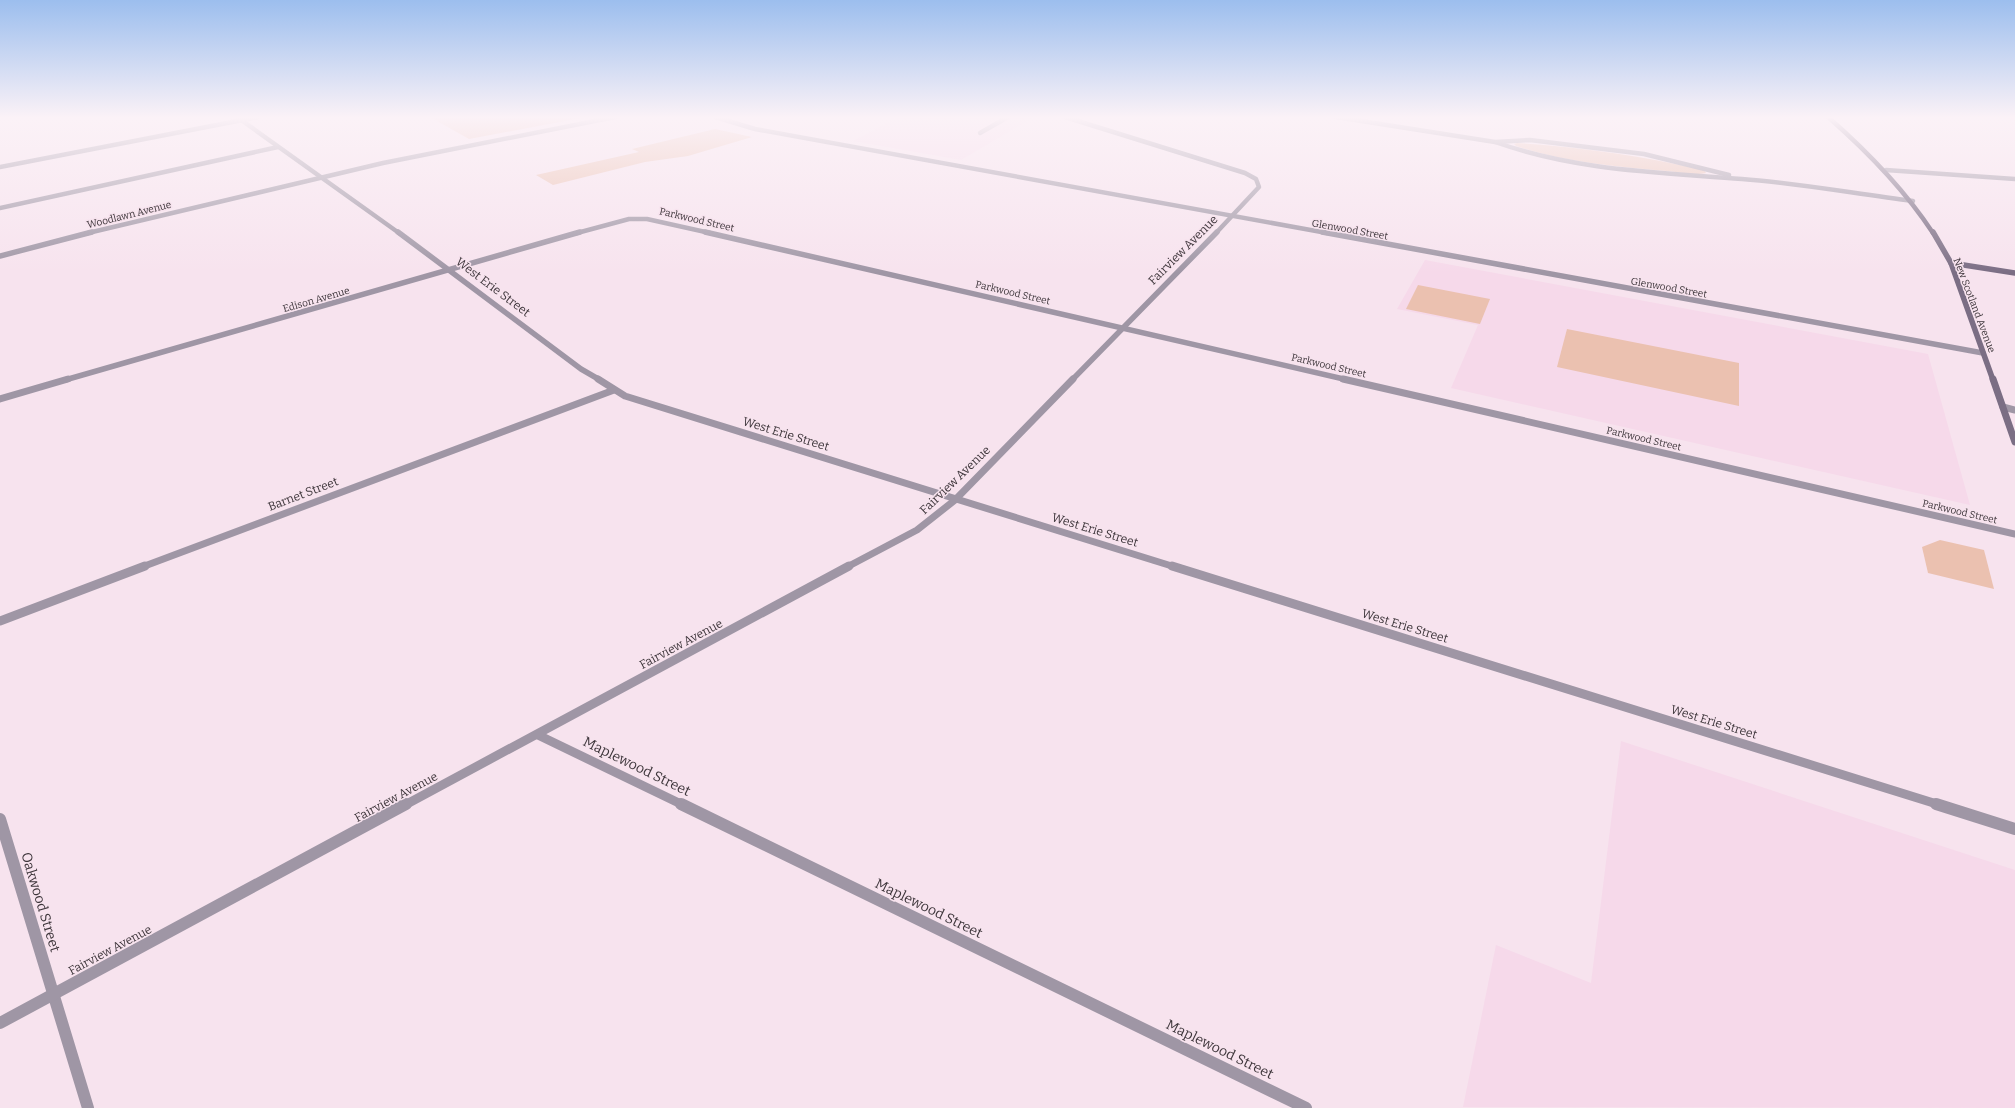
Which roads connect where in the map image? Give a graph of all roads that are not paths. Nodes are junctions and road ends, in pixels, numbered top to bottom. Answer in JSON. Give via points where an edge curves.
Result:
{"nodes":[{"id":1,"x":179,"y":169,"type":"edge"},
{"id":2,"x":309,"y":169,"type":"edge"},
{"id":3,"x":355,"y":169,"type":"edge"},
{"id":4,"x":970,"y":169,"type":"edge"},
{"id":5,"x":1233,"y":169,"type":"edge"},
{"id":6,"x":1605,"y":169,"type":"edge"},
{"id":7,"x":1703,"y":169,"type":"edge"},
{"id":8,"x":1886,"y":170,"type":"joint"},
{"id":9,"x":320,"y":176,"type":"junction"},
{"id":10,"x":1744,"y":179,"type":"junction"},
{"id":11,"x":2015,"y":179,"type":"edge"},
{"id":12,"x":1913,"y":201,"type":"junction"},
{"id":13,"x":0,"y":208,"type":"edge"},
{"id":14,"x":1232,"y":217,"type":"junction"},
{"id":15,"x":638,"y":219,"type":"joint"},
{"id":16,"x":0,"y":256,"type":"edge"},
{"id":17,"x":1950,"y":263,"type":"junction"},
{"id":18,"x":450,"y":270,"type":"junction"},
{"id":19,"x":2015,"y":273,"type":"edge"},
{"id":20,"x":1123,"y":328,"type":"junction"},
{"id":21,"x":1983,"y":352,"type":"junction"},
{"id":22,"x":614,"y":390,"type":"junction"},
{"id":23,"x":0,"y":399,"type":"edge"},
{"id":24,"x":2002,"y":407,"type":"junction"},
{"id":25,"x":2015,"y":410,"type":"edge"},
{"id":26,"x":2015,"y":442,"type":"edge"},
{"id":27,"x":955,"y":500,"type":"junction"},
{"id":28,"x":2015,"y":534,"type":"edge"},
{"id":29,"x":0,"y":621,"type":"edge"},
{"id":30,"x":538,"y":735,"type":"junction"},
{"id":31,"x":0,"y":819,"type":"edge"},
{"id":32,"x":2015,"y":829,"type":"edge"},
{"id":33,"x":54,"y":994,"type":"junction"},
{"id":34,"x":0,"y":1023,"type":"edge"},
{"id":35,"x":88,"y":1108,"type":"edge"},
{"id":36,"x":1306,"y":1108,"type":"edge"}],
"edges":[{"from":1,"to":13,"type":"street"},
{"from":2,"to":9,"type":"street","name":"West Erie Street"},
{"from":3,"to":9,"type":"street","name":"Woodlawn Avenue"},
{"from":4,"to":14,"type":"street","name":"Glenwood Street"},
{"from":5,"to":14,"type":"street","name":"Fairview Avenue","via":[[1252,176],[1259,185],[1258,190]]},
{"from":6,"to":10,"type":"street"},
{"from":7,"to":10,"type":"street"},
{"from":8,"to":11,"type":"street"},
{"from":8,"to":12,"type":"street","name":"New Scotland Avenue"},
{"from":9,"to":16,"type":"street","name":"Woodlawn Avenue"},
{"from":9,"to":18,"type":"street","name":"West Erie Street"},
{"from":10,"to":12,"type":"street"},
{"from":12,"to":17,"type":"street","name":"New Scotland Avenue"},
{"from":14,"to":20,"type":"street","name":"Fairview Avenue"},
{"from":14,"to":21,"type":"street","name":"Glenwood Street"},
{"from":15,"to":18,"type":"street","name":"Edison Avenue","via":[[613,223]]},
{"from":15,"to":20,"type":"street","name":"Parkwood Street","via":[[659,220]]},
{"from":17,"to":19,"type":"street"},
{"from":17,"to":21,"type":"street","name":"New Scotland Avenue"},
{"from":18,"to":22,"type":"street","name":"West Erie Street"},
{"from":18,"to":23,"type":"street","name":"Edison Avenue"},
{"from":20,"to":27,"type":"street","name":"Fairview Avenue"},
{"from":20,"to":28,"type":"street","name":"Parkwood Street"},
{"from":21,"to":24,"type":"street","name":"New Scotland Avenue"},
{"from":22,"to":27,"type":"street","name":"West Erie Street","via":[[651,405]]},
{"from":22,"to":29,"type":"street","name":"Barnet Street"},
{"from":24,"to":25,"type":"street"},
{"from":24,"to":26,"type":"street","name":"New Scotland Avenue"},
{"from":27,"to":30,"type":"street","name":"Fairview Avenue","via":[[917,530]]},
{"from":27,"to":32,"type":"street","name":"West Erie Street"},
{"from":30,"to":33,"type":"street","name":"Fairview Avenue"},
{"from":30,"to":36,"type":"street","name":"Maplewood Street"},
{"from":31,"to":33,"type":"street","name":"Oakwood Street"},
{"from":33,"to":34,"type":"street","name":"Fairview Avenue"},
{"from":33,"to":35,"type":"street","name":"Oakwood Street"}]}
